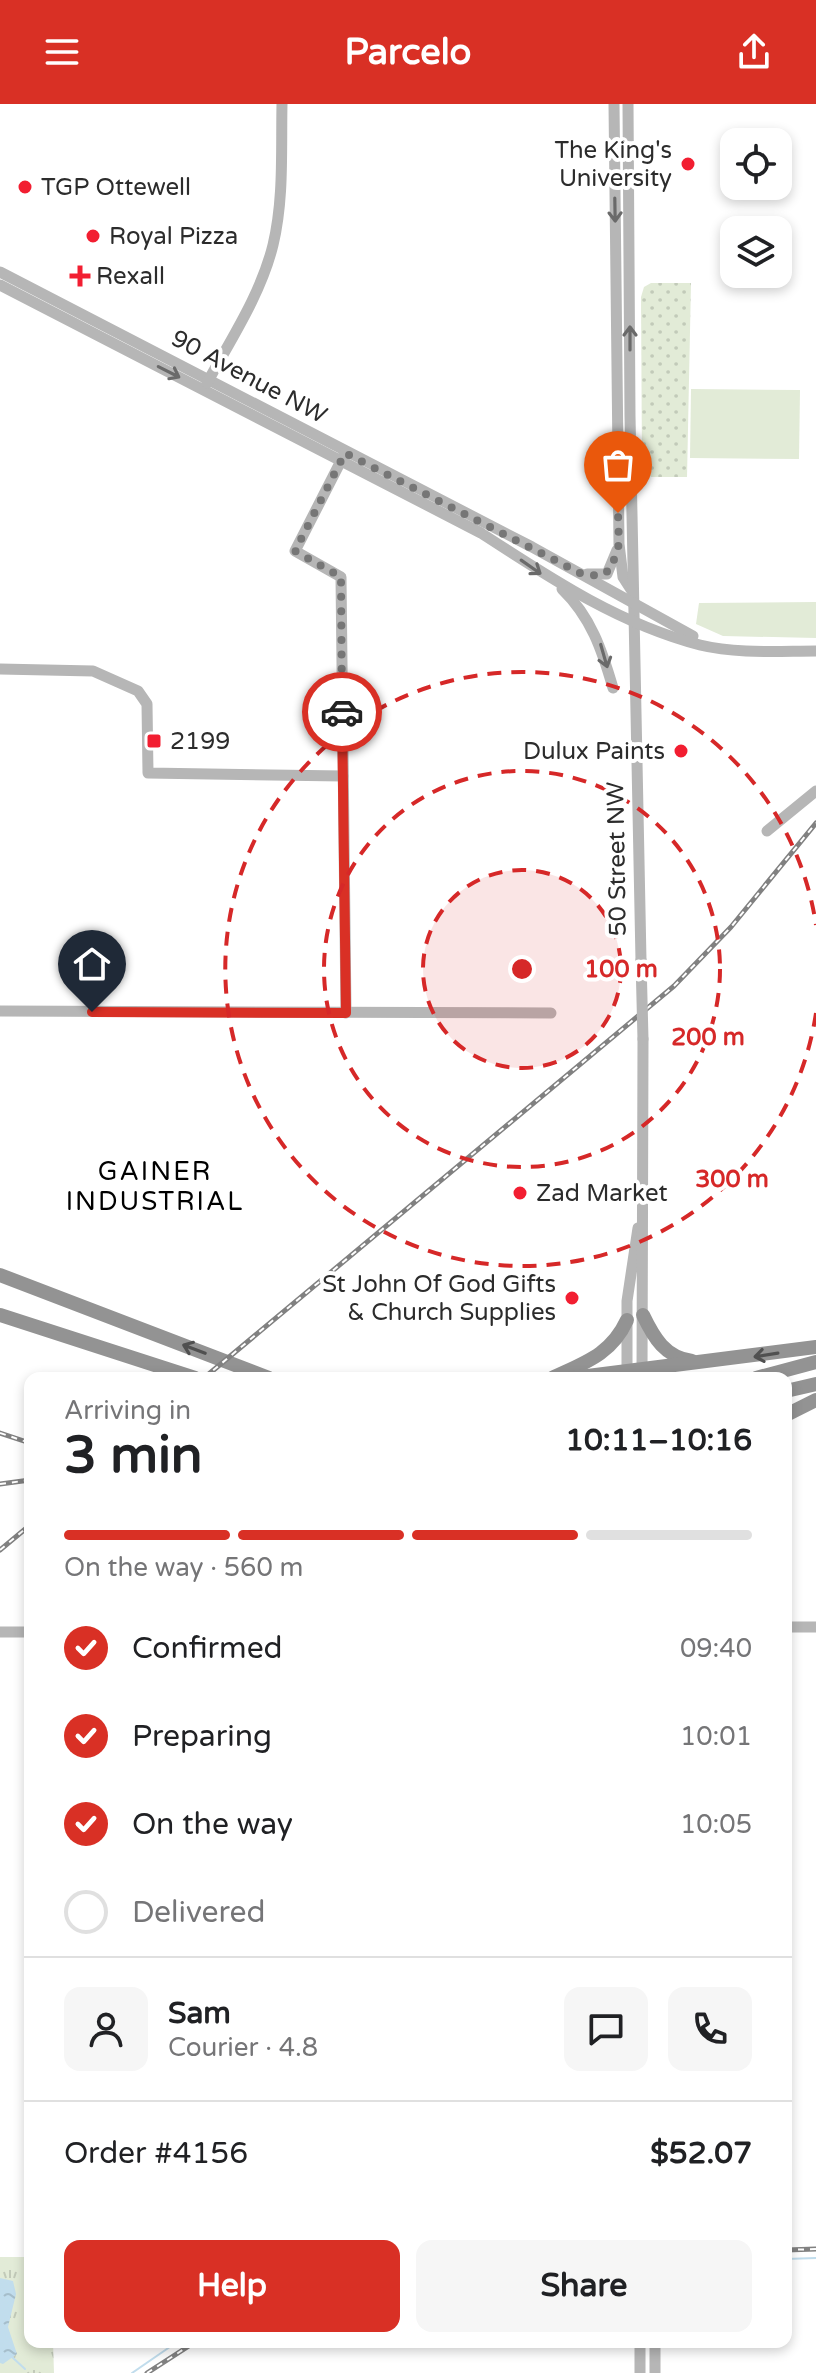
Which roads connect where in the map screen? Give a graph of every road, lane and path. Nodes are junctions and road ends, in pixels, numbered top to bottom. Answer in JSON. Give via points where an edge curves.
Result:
{"nodes":[{"id":1,"x":282,"y":104,"type":"edge"},
{"id":2,"x":614,"y":104,"type":"edge"},
{"id":3,"x":628,"y":104,"type":"edge"},
{"id":4,"x":0,"y":272,"type":"edge"},
{"id":5,"x":0,"y":285,"type":"edge"},
{"id":6,"x":206,"y":385,"type":"junction"},
{"id":7,"x":344,"y":456,"type":"junction"},
{"id":8,"x":619,"y":544,"type":"junction"},
{"id":9,"x":582,"y":574,"type":"junction"},
{"id":10,"x":555,"y":583,"type":"junction"},
{"id":11,"x":633,"y":597,"type":"junction"},
{"id":12,"x":634,"y":620,"type":"junction"},
{"id":13,"x":735,"y":650,"type":"junction"},
{"id":14,"x":816,"y":651,"type":"edge"},
{"id":15,"x":0,"y":669,"type":"edge"},
{"id":16,"x":613,"y":688,"type":"dead end"},
{"id":17,"x":343,"y":776,"type":"junction"},
{"id":18,"x":816,"y":791,"type":"edge"},
{"id":19,"x":767,"y":831,"type":"dead end"},
{"id":20,"x":0,"y":1011,"type":"edge"},
{"id":21,"x":346,"y":1013,"type":"junction"},
{"id":22,"x":551,"y":1013,"type":"dead end"},
{"id":23,"x":641,"y":1221,"type":"junction"},
{"id":24,"x":0,"y":1275,"type":"edge"},
{"id":25,"x":0,"y":1315,"type":"edge"},
{"id":26,"x":643,"y":1315,"type":"junction"},
{"id":27,"x":627,"y":1320,"type":"junction"},
{"id":28,"x":0,"y":1323,"type":"edge"},
{"id":29,"x":816,"y":1347,"type":"edge"},
{"id":30,"x":127,"y":1356,"type":"junction"},
{"id":31,"x":816,"y":1362,"type":"edge"},
{"id":32,"x":705,"y":1363,"type":"junction"},
{"id":33,"x":176,"y":1372,"type":"edge"},
{"id":34,"x":253,"y":1372,"type":"edge"},
{"id":35,"x":565,"y":1372,"type":"edge"},
{"id":36,"x":635,"y":1372,"type":"edge"},
{"id":37,"x":635,"y":1372,"type":"edge"},
{"id":38,"x":648,"y":1372,"type":"edge"},
{"id":39,"x":778,"y":1372,"type":"edge"},
{"id":40,"x":816,"y":1384,"type":"edge"},
{"id":41,"x":792,"y":1390,"type":"edge"},
{"id":42,"x":816,"y":1400,"type":"edge"},
{"id":43,"x":792,"y":1412,"type":"edge"},
{"id":44,"x":792,"y":1627,"type":"edge"},
{"id":45,"x":816,"y":1627,"type":"edge"},
{"id":46,"x":0,"y":1632,"type":"edge"},
{"id":47,"x":24,"y":1632,"type":"edge"},
{"id":48,"x":640,"y":2348,"type":"edge"},
{"id":49,"x":655,"y":2348,"type":"edge"},
{"id":50,"x":640,"y":2373,"type":"edge"},
{"id":51,"x":655,"y":2373,"type":"edge"}],
"edges":[{"from":1,"to":6,"type":"main road","via":[[281,198],[273,248]]},
{"from":2,"to":8,"type":"main road","name":"50 Street NW","one_way":true},
{"from":11,"to":3,"type":"main road","name":"50 Street NW","one_way":true},
{"from":4,"to":6,"type":"main road","name":"90 Avenue NW"},
{"from":5,"to":6,"type":"main road","name":"90 Avenue NW","one_way":true},
{"from":6,"to":7,"type":"main road","name":"90 Avenue NW"},
{"from":7,"to":9,"type":"main road","name":"90 Avenue NW"},
{"from":7,"to":10,"type":"main road","name":"90 Avenue NW","one_way":true,"via":[[481,533]]},
{"from":7,"to":17,"type":"main road","via":[[295,551],[341,577]]},
{"from":8,"to":9,"type":"main road","via":[[607,574]]},
{"from":8,"to":11,"type":"main road","name":"50 Street NW","via":[[623,577]]},
{"from":9,"to":11,"type":"main road","name":"90 Avenue NW"},
{"from":10,"to":12,"type":"main road","name":"90 Avenue NW"},
{"from":10,"to":16,"type":"main road","one_way":true,"via":[[592,628]]},
{"from":11,"to":12,"type":"main road","name":"50 Street NW"},
{"from":11,"to":13,"type":"main road","name":"90 Avenue NW","via":[[678,630]]},
{"from":12,"to":13,"type":"main road","name":"90 Avenue NW","via":[[701,645]]},
{"from":12,"to":23,"type":"main road","name":"50 Street NW","bridge":true,"via":[[643,1039]]},
{"from":13,"to":14,"type":"main road","name":"90 Avenue NW"},
{"from":15,"to":17,"type":"main road","via":[[93,671],[145,696],[148,773]]},
{"from":17,"to":21,"type":"main road"},
{"from":18,"to":19,"type":"main road"},
{"from":20,"to":21,"type":"main road"},
{"from":21,"to":22,"type":"main road"},
{"from":23,"to":26,"type":"main road","name":"50 Street NW"},
{"from":23,"to":27,"type":"main road","name":"50 Street NW","via":[[632,1251]]},
{"from":34,"to":24,"type":"highway","one_way":true},
{"from":25,"to":30,"type":"highway"},
{"from":26,"to":32,"type":"highway","via":[[653,1337],[672,1355]]},
{"from":26,"to":36,"type":"main road","name":"50 Street NW"},
{"from":27,"to":35,"type":"highway","via":[[617,1339],[596,1358]]},
{"from":27,"to":37,"type":"main road","name":"50 Street NW"},
{"from":28,"to":30,"type":"highway","via":[[114,1359]]},
{"from":29,"to":32,"type":"highway","one_way":true},
{"from":30,"to":33,"type":"highway"},
{"from":31,"to":39,"type":"highway"},
{"from":32,"to":38,"type":"highway"},
{"from":40,"to":41,"type":"highway"},
{"from":42,"to":43,"type":"highway"},
{"from":44,"to":45,"type":"main road"},
{"from":46,"to":47,"type":"main road"},
{"from":48,"to":50,"type":"main road"},
{"from":49,"to":51,"type":"main road"}]}
